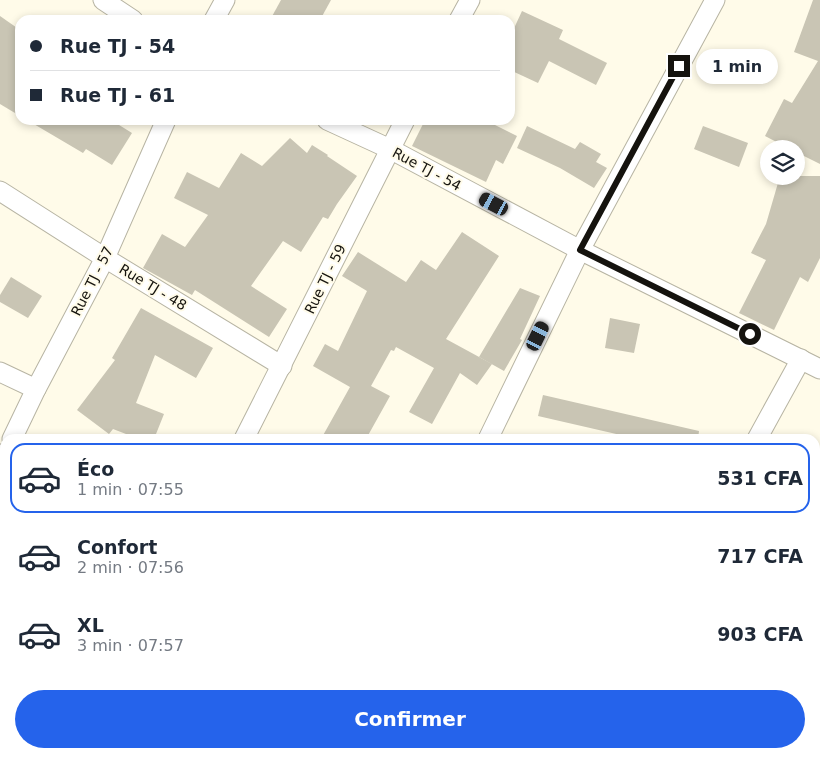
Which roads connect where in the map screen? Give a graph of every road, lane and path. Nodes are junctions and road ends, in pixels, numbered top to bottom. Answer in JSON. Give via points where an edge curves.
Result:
{"nodes":[{"id":1,"x":103,"y":0,"type":"edge"},
{"id":2,"x":225,"y":0,"type":"edge"},
{"id":3,"x":470,"y":0,"type":"edge"},
{"id":4,"x":715,"y":0,"type":"edge"},
{"id":5,"x":126,"y":15,"type":"edge"},
{"id":6,"x":217,"y":15,"type":"edge"},
{"id":7,"x":462,"y":15,"type":"edge"},
{"id":8,"x":164,"y":125,"type":"edge"},
{"id":9,"x":338,"y":125,"type":"edge"},
{"id":10,"x":402,"y":125,"type":"edge"},
{"id":11,"x":390,"y":149,"type":"junction"},
{"id":12,"x":0,"y":191,"type":"edge"},
{"id":13,"x":580,"y":250,"type":"junction"},
{"id":14,"x":105,"y":258,"type":"junction"},
{"id":15,"x":801,"y":359,"type":"junction"},
{"id":16,"x":282,"y":366,"type":"junction"},
{"id":17,"x":820,"y":369,"type":"edge"},
{"id":18,"x":0,"y":372,"type":"edge"},
{"id":19,"x":36,"y":389,"type":"junction"},
{"id":20,"x":14,"y":434,"type":"edge"},
{"id":21,"x":247,"y":434,"type":"edge"},
{"id":22,"x":490,"y":434,"type":"edge"},
{"id":23,"x":760,"y":434,"type":"edge"}],
"edges":[{"from":1,"to":5,"type":"street"},
{"from":2,"to":6,"type":"street"},
{"from":3,"to":7,"type":"street"},
{"from":4,"to":13,"type":"street"},
{"from":8,"to":14,"type":"street","name":"Rue TJ - 57"},
{"from":9,"to":11,"type":"street","name":"Rue TJ - 54"},
{"from":10,"to":11,"type":"street","name":"Rue TJ - 59"},
{"from":11,"to":13,"type":"street","name":"Rue TJ - 54"},
{"from":11,"to":16,"type":"street","name":"Rue TJ - 59"},
{"from":12,"to":14,"type":"street","name":"Rue TJ - 48"},
{"from":13,"to":15,"type":"street","name":"Rue TJ - 54"},
{"from":13,"to":22,"type":"street"},
{"from":14,"to":16,"type":"street","name":"Rue TJ - 48"},
{"from":14,"to":19,"type":"street","name":"Rue TJ - 57"},
{"from":15,"to":17,"type":"street","name":"Rue TJ - 54"},
{"from":15,"to":23,"type":"street"},
{"from":16,"to":21,"type":"street","name":"Rue TJ - 59"},
{"from":18,"to":19,"type":"street"},
{"from":19,"to":20,"type":"street","name":"Rue TJ - 57"}]}
